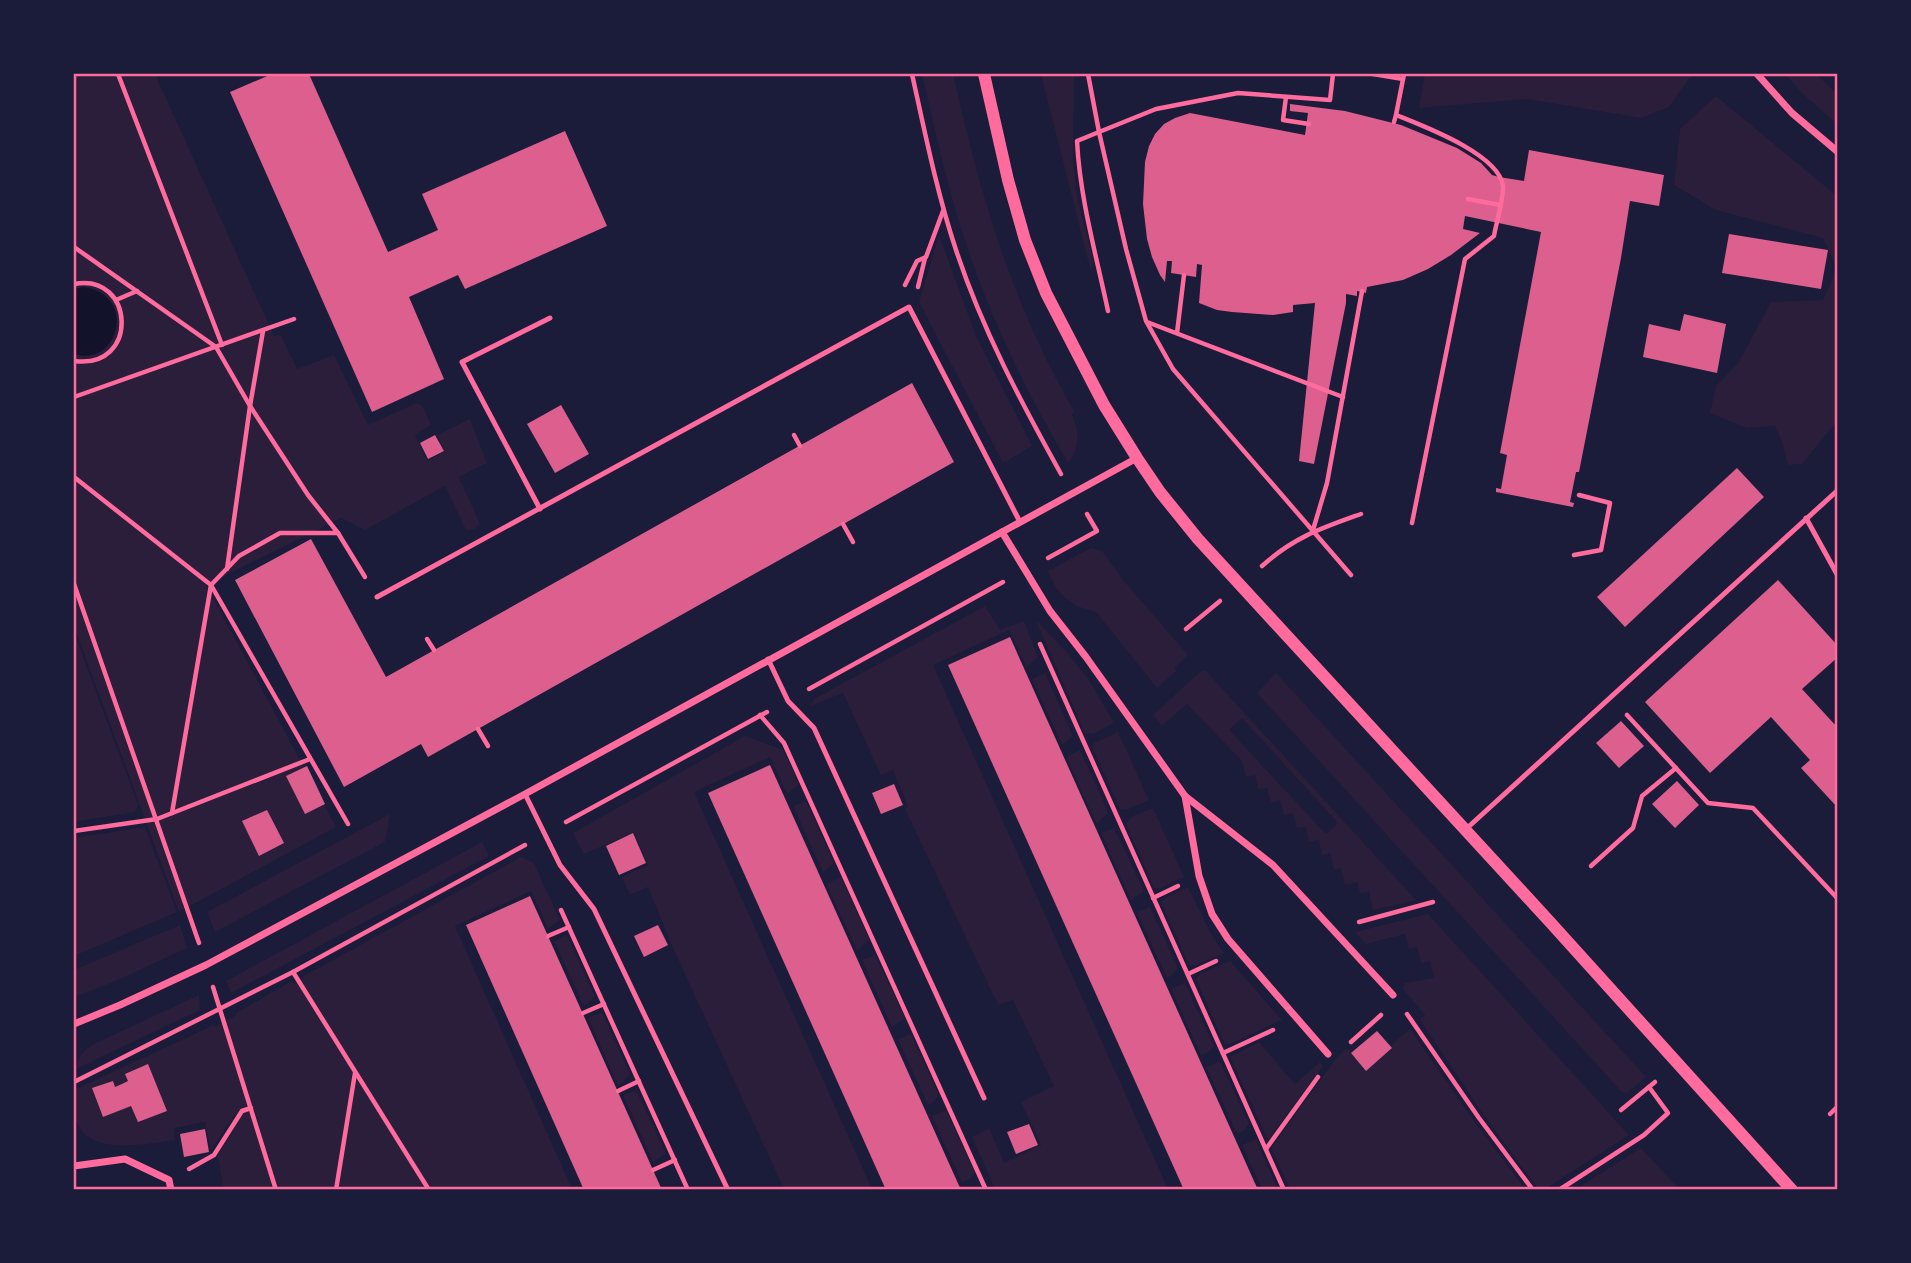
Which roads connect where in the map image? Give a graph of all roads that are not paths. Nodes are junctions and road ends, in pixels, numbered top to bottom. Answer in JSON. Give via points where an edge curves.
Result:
{"nodes":[{"id":1,"x":984,"y":74,"type":"edge"},
{"id":2,"x":1758,"y":74,"type":"edge"},
{"id":3,"x":1838,"y":152,"type":"edge"},
{"id":4,"x":550,"y":318,"type":"dead end"},
{"id":5,"x":1137,"y":458,"type":"junction"},
{"id":6,"x":1838,"y":490,"type":"edge"},
{"id":7,"x":540,"y":509,"type":"junction"},
{"id":8,"x":1806,"y":518,"type":"junction"},
{"id":9,"x":1020,"y":522,"type":"junction"},
{"id":10,"x":1002,"y":532,"type":"junction"},
{"id":11,"x":1838,"y":576,"type":"edge"},
{"id":12,"x":377,"y":597,"type":"road end"},
{"id":13,"x":768,"y":659,"type":"junction"},
{"id":14,"x":525,"y":794,"type":"junction"},
{"id":15,"x":1185,"y":796,"type":"junction"},
{"id":16,"x":1465,"y":831,"type":"junction"},
{"id":17,"x":1395,"y":997,"type":"road end"},
{"id":18,"x":74,"y":1024,"type":"edge"},
{"id":19,"x":1330,"y":1056,"type":"road end"},
{"id":20,"x":984,"y":1098,"type":"dead end"},
{"id":21,"x":74,"y":1166,"type":"edge"},
{"id":22,"x":171,"y":1189,"type":"edge"},
{"id":23,"x":728,"y":1189,"type":"edge"},
{"id":24,"x":1792,"y":1189,"type":"edge"}],
"edges":[{"from":1,"to":5,"type":"street","via":[[1008,180],[1034,264],[1104,405]]},
{"from":2,"to":3,"type":"street","via":[[1792,113]]},
{"from":4,"to":7,"type":"lane","via":[[462,362]]},
{"from":5,"to":9,"type":"street"},
{"from":5,"to":16,"type":"street","via":[[1198,539]]},
{"from":6,"to":8,"type":"lane"},
{"from":7,"to":9,"type":"lane","via":[[909,307]]},
{"from":7,"to":12,"type":"lane"},
{"from":8,"to":11,"type":"lane"},
{"from":8,"to":16,"type":"lane"},
{"from":9,"to":10,"type":"street"},
{"from":10,"to":13,"type":"street"},
{"from":10,"to":15,"type":"street","via":[[1050,611]]},
{"from":13,"to":14,"type":"street"},
{"from":13,"to":20,"type":"lane","via":[[788,701],[814,728]]},
{"from":14,"to":18,"type":"street","via":[[206,965]]},
{"from":14,"to":23,"type":"lane","via":[[560,865],[594,909]]},
{"from":15,"to":17,"type":"street","via":[[1273,865]]},
{"from":15,"to":19,"type":"street","via":[[1199,876],[1212,914],[1228,939]]},
{"from":16,"to":24,"type":"street"},
{"from":21,"to":22,"type":"street","via":[[125,1159],[170,1180]]}]}
